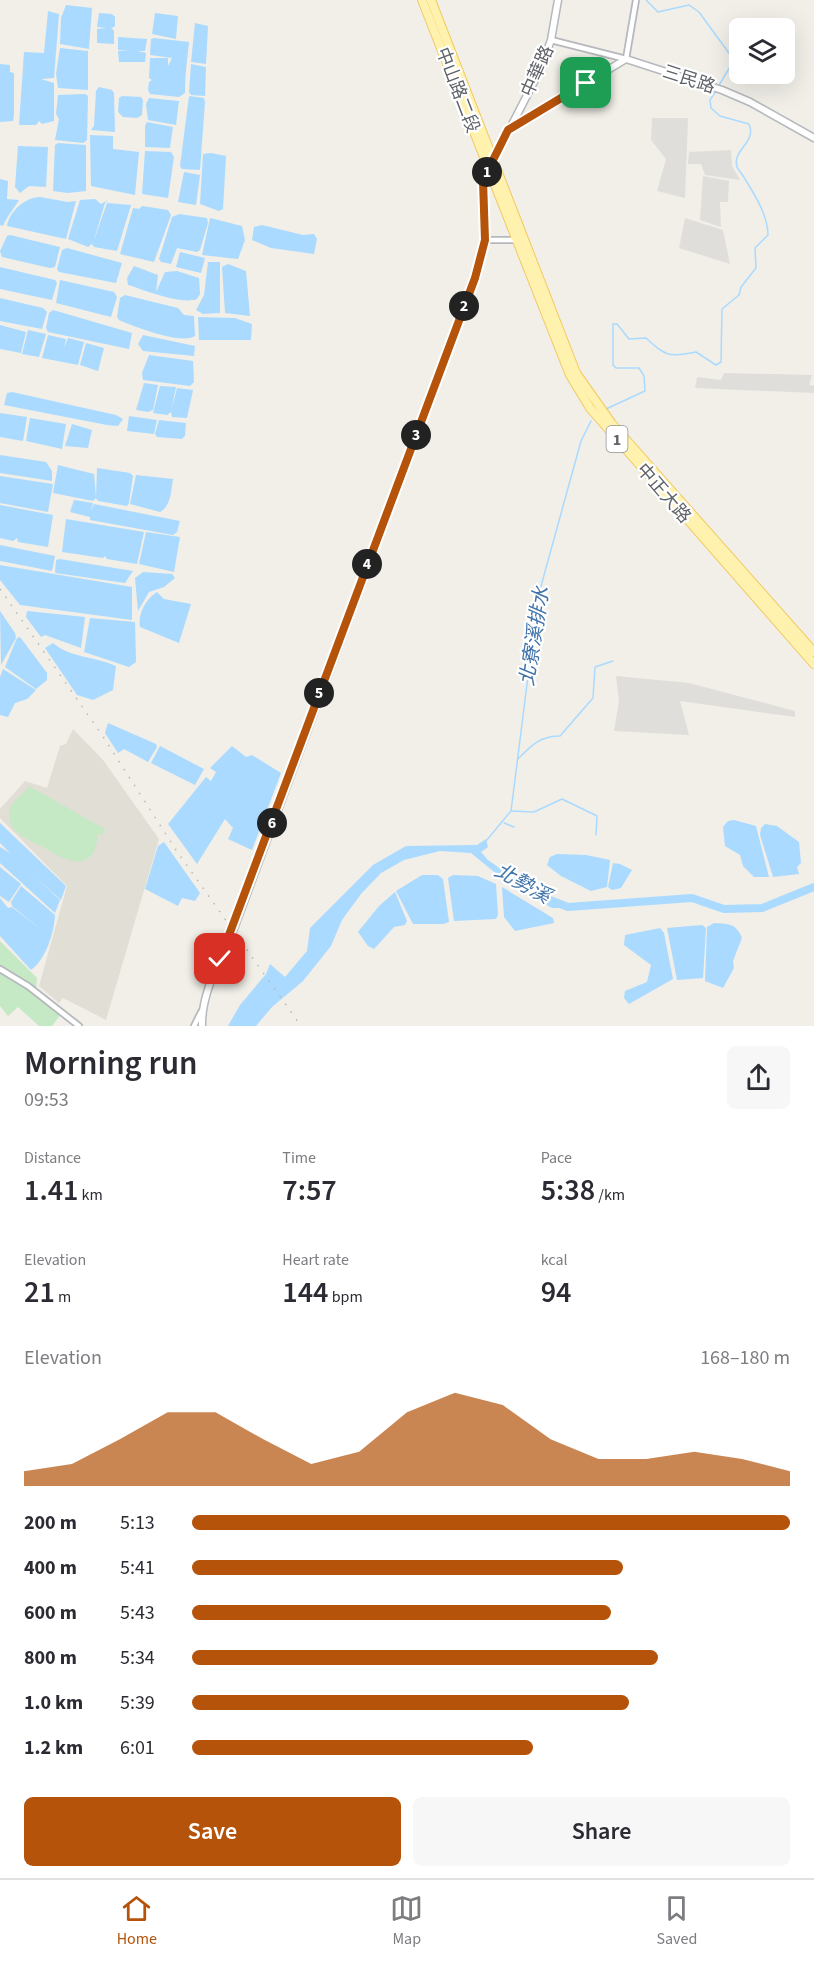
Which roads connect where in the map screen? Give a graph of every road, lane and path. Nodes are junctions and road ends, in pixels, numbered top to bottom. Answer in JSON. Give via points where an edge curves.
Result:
{"nodes":[{"id":1,"x":422,"y":0,"type":"edge"},
{"id":2,"x":431,"y":0,"type":"edge"},
{"id":3,"x":558,"y":0,"type":"edge"},
{"id":4,"x":636,"y":0,"type":"edge"},
{"id":5,"x":551,"y":40,"type":"junction"},
{"id":6,"x":626,"y":59,"type":"junction"},
{"id":7,"x":508,"y":130,"type":"junction"},
{"id":8,"x":814,"y":138,"type":"edge"},
{"id":9,"x":494,"y":163,"type":"junction"},
{"id":10,"x":489,"y":170,"type":"junction"},
{"id":11,"x":485,"y":240,"type":"junction"},
{"id":12,"x":516,"y":240,"type":"junction"},
{"id":13,"x":814,"y":652,"type":"edge"},
{"id":14,"x":814,"y":664,"type":"edge"},
{"id":15,"x":0,"y":969,"type":"edge"},
{"id":16,"x":201,"y":1012,"type":"junction"},
{"id":17,"x":79,"y":1026,"type":"edge"},
{"id":18,"x":194,"y":1026,"type":"edge"},
{"id":19,"x":202,"y":1026,"type":"edge"}],
"edges":[{"from":1,"to":10,"type":"main road","name":"中山路二段","number":"1"},
{"from":2,"to":9,"type":"main road","name":"中山路二段","number":"1"},
{"from":3,"to":5,"type":"street","name":"中華路"},
{"from":4,"to":6,"type":"street"},
{"from":5,"to":6,"type":"street"},
{"from":5,"to":7,"type":"street","name":"中華路","via":[[540,70]]},
{"from":6,"to":7,"type":"street"},
{"from":6,"to":8,"type":"street","name":"三民路","via":[[722,90]]},
{"from":7,"to":9,"type":"street","name":"中華路"},
{"from":9,"to":10,"type":"street","name":"中華路"},
{"from":9,"to":13,"type":"main road","name":"中正大路","number":"1","via":[[564,345],[590,395]]},
{"from":10,"to":11,"type":"street","via":[[483,180]]},
{"from":10,"to":12,"type":"main road","name":"中正大路","number":"1"},
{"from":11,"to":12,"type":"street"},
{"from":11,"to":16,"type":"street","via":[[475,278]]},
{"from":12,"to":14,"type":"main road","name":"中正大路","number":"1","via":[[560,352],[590,408]]},
{"from":15,"to":17,"type":"street"},
{"from":16,"to":18,"type":"street"},
{"from":16,"to":19,"type":"street"}]}
